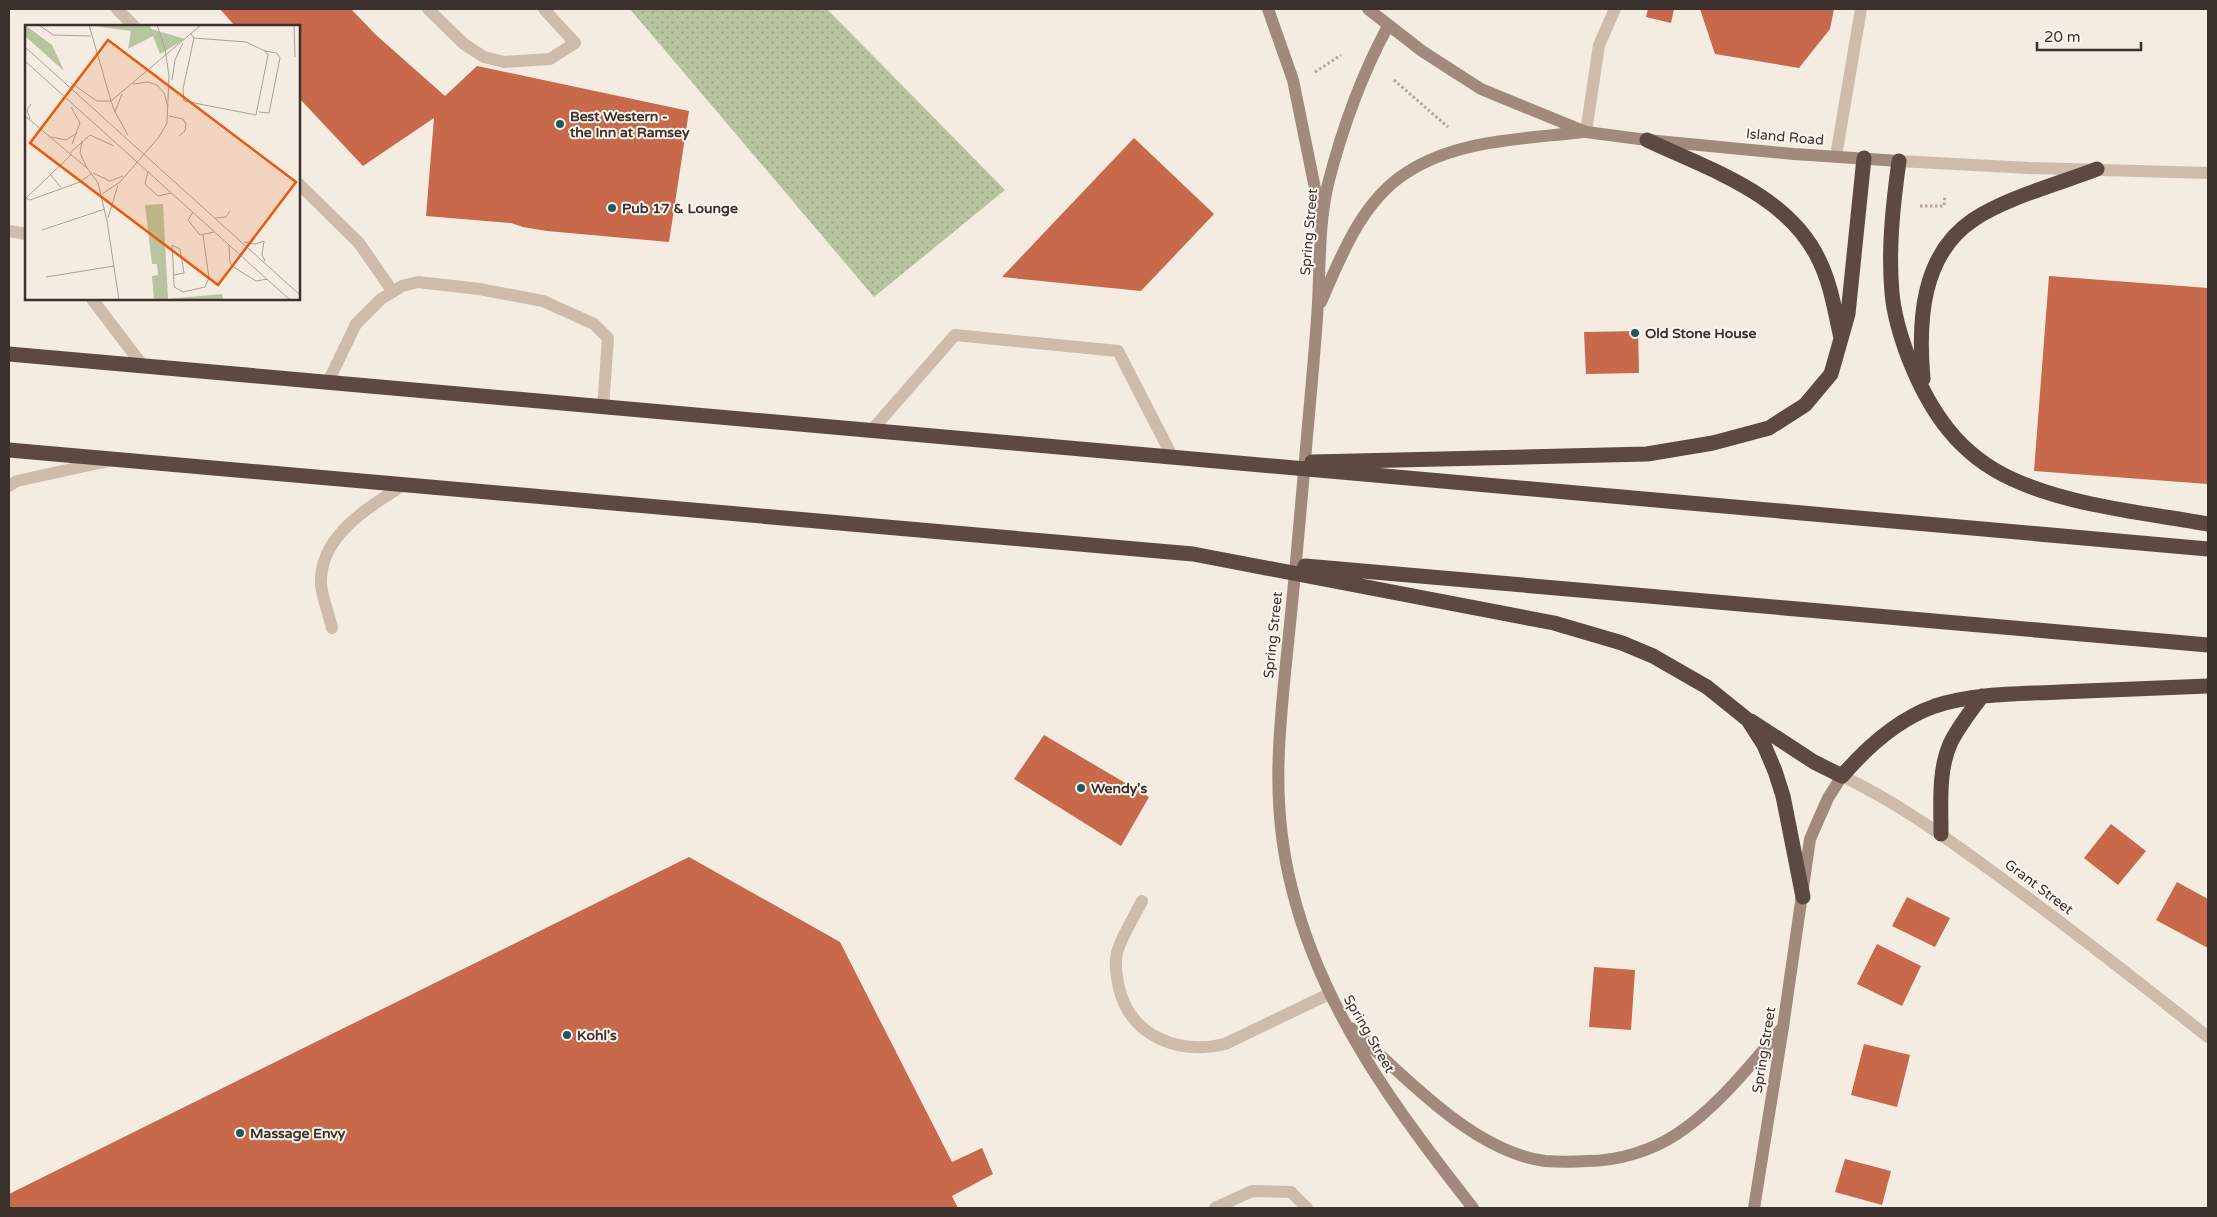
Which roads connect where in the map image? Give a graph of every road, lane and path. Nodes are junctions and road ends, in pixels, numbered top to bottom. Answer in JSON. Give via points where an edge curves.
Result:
{"nodes":[{"id":1,"x":117,"y":9,"type":"edge"},
{"id":2,"x":428,"y":9,"type":"edge"},
{"id":3,"x":544,"y":9,"type":"edge"},
{"id":4,"x":1268,"y":9,"type":"edge"},
{"id":5,"x":1368,"y":9,"type":"edge"},
{"id":6,"x":1615,"y":9,"type":"edge"},
{"id":7,"x":1860,"y":9,"type":"edge"},
{"id":8,"x":133,"y":25,"type":"edge"},
{"id":9,"x":1388,"y":26,"type":"junction"},
{"id":10,"x":1341,"y":56,"type":"dead end"},
{"id":11,"x":1310,"y":75,"type":"dead end"},
{"id":12,"x":1394,"y":80,"type":"dead end"},
{"id":13,"x":1452,"y":130,"type":"dead end"},
{"id":14,"x":1586,"y":132,"type":"junction"},
{"id":15,"x":1647,"y":140,"type":"junction"},
{"id":16,"x":1836,"y":156,"type":"junction"},
{"id":17,"x":1864,"y":158,"type":"junction"},
{"id":18,"x":1899,"y":161,"type":"junction"},
{"id":19,"x":2098,"y":170,"type":"junction"},
{"id":20,"x":2208,"y":173,"type":"edge"},
{"id":21,"x":300,"y":185,"type":"edge"},
{"id":22,"x":1945,"y":195,"type":"dead end"},
{"id":23,"x":1917,"y":206,"type":"dead end"},
{"id":24,"x":1322,"y":223,"type":"junction"},
{"id":25,"x":9,"y":231,"type":"edge"},
{"id":26,"x":25,"y":234,"type":"edge"},
{"id":27,"x":393,"y":292,"type":"junction"},
{"id":28,"x":93,"y":300,"type":"edge"},
{"id":29,"x":1318,"y":311,"type":"junction"},
{"id":30,"x":1842,"y":342,"type":"junction"},
{"id":31,"x":9,"y":354,"type":"edge"},
{"id":32,"x":142,"y":366,"type":"junction"},
{"id":33,"x":328,"y":382,"type":"junction"},
{"id":34,"x":1924,"y":393,"type":"junction"},
{"id":35,"x":603,"y":407,"type":"junction"},
{"id":36,"x":871,"y":431,"type":"junction"},
{"id":37,"x":9,"y":450,"type":"edge"},
{"id":38,"x":1173,"y":458,"type":"junction"},
{"id":39,"x":114,"y":460,"type":"junction"},
{"id":40,"x":1235,"y":463,"type":"junction"},
{"id":41,"x":403,"y":485,"type":"junction"},
{"id":42,"x":9,"y":486,"type":"edge"},
{"id":43,"x":2208,"y":524,"type":"edge"},
{"id":44,"x":2208,"y":548,"type":"edge"},
{"id":45,"x":1226,"y":559,"type":"junction"},
{"id":46,"x":332,"y":628,"type":"dead end"},
{"id":47,"x":2208,"y":645,"type":"edge"},
{"id":48,"x":2208,"y":686,"type":"edge"},
{"id":49,"x":1982,"y":696,"type":"junction"},
{"id":50,"x":1748,"y":720,"type":"junction"},
{"id":51,"x":1842,"y":776,"type":"junction"},
{"id":52,"x":1941,"y":834,"type":"junction"},
{"id":53,"x":1803,"y":897,"type":"junction"},
{"id":54,"x":1142,"y":901,"type":"dead end"},
{"id":55,"x":1329,"y":994,"type":"junction"},
{"id":56,"x":1342,"y":1020,"type":"junction"},
{"id":57,"x":1783,"y":1026,"type":"junction"},
{"id":58,"x":2208,"y":1037,"type":"edge"},
{"id":59,"x":1447,"y":1175,"type":"junction"},
{"id":60,"x":1215,"y":1208,"type":"edge"},
{"id":61,"x":1307,"y":1208,"type":"edge"},
{"id":62,"x":1466,"y":1208,"type":"edge"},
{"id":63,"x":1473,"y":1208,"type":"edge"},
{"id":64,"x":1754,"y":1208,"type":"edge"}],
"edges":[{"from":1,"to":8,"type":"street"},
{"from":2,"to":3,"type":"street","via":[[464,44],[484,57],[504,62],[550,59],[575,43]]},
{"from":4,"to":24,"type":"street","via":[[1297,96]]},
{"from":5,"to":9,"type":"street","name":"Island Road"},
{"from":6,"to":14,"type":"street","via":[[1599,45]]},
{"from":7,"to":16,"type":"street"},
{"from":9,"to":14,"type":"street","name":"Island Road","via":[[1481,89]]},
{"from":9,"to":24,"type":"street","name":"Spring Street","via":[[1351,108],[1328,186]]},
{"from":10,"to":11,"type":"path"},
{"from":12,"to":13,"type":"path"},
{"from":14,"to":15,"type":"street","name":"Island Road"},
{"from":14,"to":29,"type":"street","via":[[1456,151],[1406,173],[1390,186],[1363,218],[1339,260]]},
{"from":15,"to":16,"type":"street","name":"Island Road"},
{"from":15,"to":30,"type":"highway","via":[[1746,188],[1786,216],[1820,261]]},
{"from":16,"to":17,"type":"street","name":"Island Road"},
{"from":17,"to":18,"type":"street","name":"Island Road"},
{"from":17,"to":30,"type":"highway","via":[[1848,314]]},
{"from":18,"to":19,"type":"street","name":"Island Road"},
{"from":18,"to":34,"type":"highway","via":[[1893,206],[1892,295],[1902,340]]},
{"from":19,"to":20,"type":"street","name":"Island Road"},
{"from":19,"to":34,"type":"highway","via":[[1988,211],[1962,228],[1950,243],[1938,260],[1924,300],[1920,342]]},
{"from":21,"to":27,"type":"street","via":[[359,243]]},
{"from":22,"to":23,"type":"path","via":[[1944,206]]},
{"from":24,"to":29,"type":"street","name":"Spring Street"},
{"from":25,"to":26,"type":"street"},
{"from":27,"to":33,"type":"street","via":[[381,299],[356,324]]},
{"from":27,"to":35,"type":"street","via":[[418,282],[479,289],[543,301],[594,324],[608,338]]},
{"from":28,"to":32,"type":"street"},
{"from":29,"to":55,"type":"street","name":"Spring Street","via":[[1280,714],[1277,780],[1283,850],[1302,925]]},
{"from":30,"to":40,"type":"highway","via":[[1831,374],[1805,405],[1768,428],[1713,443],[1647,454]]},
{"from":31,"to":32,"type":"highway"},
{"from":32,"to":33,"type":"highway"},
{"from":33,"to":35,"type":"highway"},
{"from":34,"to":43,"type":"highway","via":[[1946,428],[1970,454],[2012,479],[2058,496]]},
{"from":35,"to":36,"type":"highway"},
{"from":36,"to":38,"type":"highway"},
{"from":36,"to":38,"type":"street","via":[[955,336],[1118,351]]},
{"from":37,"to":39,"type":"highway"},
{"from":38,"to":40,"type":"highway"},
{"from":39,"to":41,"type":"highway"},
{"from":39,"to":42,"type":"street","via":[[18,481]]},
{"from":40,"to":44,"type":"highway"},
{"from":41,"to":45,"type":"highway"},
{"from":41,"to":46,"type":"street","via":[[362,512],[336,537],[325,560],[321,584]]},
{"from":45,"to":47,"type":"highway"},
{"from":45,"to":50,"type":"highway","via":[[1554,623],[1588,633],[1653,656],[1683,671]]},
{"from":48,"to":49,"type":"highway"},
{"from":49,"to":51,"type":"highway","via":[[1935,707],[1893,728]]},
{"from":49,"to":52,"type":"highway","via":[[1951,743],[1944,765],[1940,796]]},
{"from":50,"to":51,"type":"highway"},
{"from":50,"to":53,"type":"highway","via":[[1776,770]]},
{"from":51,"to":52,"type":"street","name":"Grant Street","via":[[1873,791]]},
{"from":51,"to":53,"type":"street","name":"Spring Street","via":[[1828,798],[1810,840]]},
{"from":52,"to":58,"type":"street","name":"Grant Street"},
{"from":53,"to":57,"type":"street","name":"Spring Street"},
{"from":54,"to":55,"type":"street","via":[[1117,953],[1116,974],[1121,996],[1132,1017],[1148,1034],[1179,1045],[1206,1048],[1224,1044]]},
{"from":55,"to":56,"type":"street","name":"Spring Street"},
{"from":56,"to":57,"type":"street","via":[[1445,1113],[1468,1128],[1517,1154],[1570,1162],[1622,1158],[1676,1135],[1721,1096]]},
{"from":56,"to":59,"type":"street","name":"Spring Street","via":[[1387,1094]]},
{"from":57,"to":64,"type":"street","name":"Spring Street"},
{"from":59,"to":62,"type":"street"},
{"from":59,"to":63,"type":"street","name":"Spring Street"},
{"from":60,"to":61,"type":"street","via":[[1252,1191],[1291,1192]]}]}
